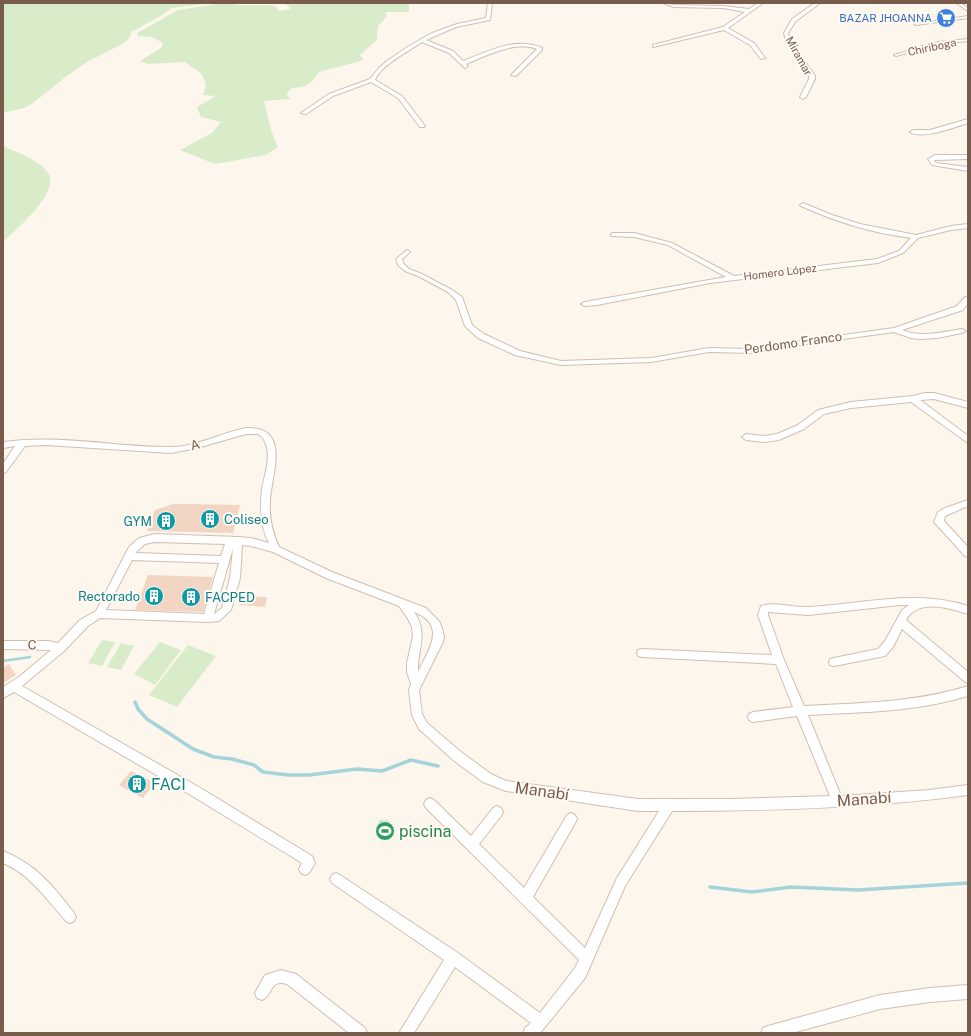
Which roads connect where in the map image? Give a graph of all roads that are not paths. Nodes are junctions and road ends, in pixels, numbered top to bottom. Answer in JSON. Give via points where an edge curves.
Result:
{"nodes":[{"id":1,"x":490,"y":3,"type":"edge"},
{"id":2,"x":665,"y":3,"type":"edge"},
{"id":3,"x":761,"y":3,"type":"edge"},
{"id":4,"x":818,"y":3,"type":"edge"},
{"id":5,"x":958,"y":3,"type":"edge"},
{"id":6,"x":725,"y":5,"type":"edge"},
{"id":7,"x":968,"y":10,"type":"edge"},
{"id":8,"x":750,"y":11,"type":"junction"},
{"id":9,"x":968,"y":17,"type":"edge"},
{"id":10,"x":916,"y":24,"type":"dead end"},
{"id":11,"x":725,"y":28,"type":"junction"},
{"id":12,"x":968,"y":40,"type":"edge"},
{"id":13,"x":423,"y":41,"type":"junction"},
{"id":14,"x":655,"y":46,"type":"dead end"},
{"id":15,"x":896,"y":55,"type":"dead end"},
{"id":16,"x":763,"y":58,"type":"dead end"},
{"id":17,"x":514,"y":75,"type":"dead end"},
{"id":18,"x":372,"y":80,"type":"junction"},
{"id":19,"x":803,"y":97,"type":"dead end"},
{"id":20,"x":304,"y":113,"type":"dead end"},
{"id":21,"x":968,"y":121,"type":"edge"},
{"id":22,"x":422,"y":126,"type":"dead end"},
{"id":23,"x":913,"y":132,"type":"dead end"},
{"id":24,"x":968,"y":157,"type":"edge"},
{"id":25,"x":968,"y":169,"type":"edge"},
{"id":26,"x":803,"y":205,"type":"dead end"},
{"id":27,"x":968,"y":226,"type":"edge"},
{"id":28,"x":613,"y":235,"type":"dead end"},
{"id":29,"x":916,"y":237,"type":"junction"},
{"id":30,"x":407,"y":252,"type":"dead end"},
{"id":31,"x":733,"y":278,"type":"junction"},
{"id":32,"x":968,"y":299,"type":"edge"},
{"id":33,"x":585,"y":304,"type":"dead end"},
{"id":34,"x":895,"y":330,"type":"junction"},
{"id":35,"x":962,"y":331,"type":"dead end"},
{"id":36,"x":914,"y":399,"type":"junction"},
{"id":37,"x":968,"y":405,"type":"edge"},
{"id":38,"x":746,"y":437,"type":"dead end"},
{"id":39,"x":968,"y":440,"type":"edge"},
{"id":40,"x":22,"y":443,"type":"junction"},
{"id":41,"x":3,"y":445,"type":"edge"},
{"id":42,"x":3,"y":470,"type":"edge"},
{"id":43,"x":968,"y":503,"type":"edge"},
{"id":44,"x":234,"y":541,"type":"junction"},
{"id":45,"x":276,"y":550,"type":"junction"},
{"id":46,"x":968,"y":552,"type":"edge"},
{"id":47,"x":129,"y":556,"type":"junction"},
{"id":48,"x":225,"y":560,"type":"junction"},
{"id":49,"x":220,"y":577,"type":"junction"},
{"id":50,"x":235,"y":578,"type":"junction"},
{"id":51,"x":399,"y":602,"type":"junction"},
{"id":52,"x":923,"y":602,"type":"junction"},
{"id":53,"x":968,"y":604,"type":"edge"},
{"id":54,"x":953,"y":605,"type":"junction"},
{"id":55,"x":968,"y":610,"type":"edge"},
{"id":56,"x":99,"y":614,"type":"junction"},
{"id":57,"x":208,"y":618,"type":"junction"},
{"id":58,"x":900,"y":621,"type":"junction"},
{"id":59,"x":3,"y":645,"type":"edge"},
{"id":60,"x":60,"y":648,"type":"junction"},
{"id":61,"x":642,"y":653,"type":"dead end"},
{"id":62,"x":779,"y":660,"type":"junction"},
{"id":63,"x":834,"y":662,"type":"dead end"},
{"id":64,"x":968,"y":678,"type":"edge"},
{"id":65,"x":416,"y":683,"type":"junction"},
{"id":66,"x":13,"y":686,"type":"junction"},
{"id":67,"x":968,"y":691,"type":"edge"},
{"id":68,"x":3,"y":693,"type":"edge"},
{"id":69,"x":800,"y":711,"type":"junction"},
{"id":70,"x":753,"y":717,"type":"dead end"},
{"id":71,"x":968,"y":790,"type":"edge"},
{"id":72,"x":838,"y":801,"type":"junction"},
{"id":73,"x":430,"y":804,"type":"dead end"},
{"id":74,"x":669,"y":805,"type":"junction"},
{"id":75,"x":497,"y":812,"type":"dead end"},
{"id":76,"x":571,"y":820,"type":"dead end"},
{"id":77,"x":471,"y":845,"type":"junction"},
{"id":78,"x":3,"y":857,"type":"edge"},
{"id":79,"x":305,"y":869,"type":"dead end"},
{"id":80,"x":336,"y":879,"type":"dead end"},
{"id":81,"x":525,"y":898,"type":"junction"},
{"id":82,"x":70,"y":917,"type":"dead end"},
{"id":83,"x":453,"y":958,"type":"junction"},
{"id":84,"x":587,"y":959,"type":"junction"},
{"id":85,"x":968,"y":992,"type":"edge"},
{"id":86,"x":262,"y":993,"type":"dead end"},
{"id":87,"x":541,"y":1022,"type":"junction"},
{"id":88,"x":408,"y":1032,"type":"edge"},
{"id":89,"x":360,"y":1033,"type":"edge"},
{"id":90,"x":530,"y":1033,"type":"edge"},
{"id":91,"x":768,"y":1033,"type":"edge"}],
"edges":[{"from":1,"to":13,"type":"street","via":[[488,19],[455,26]]},
{"from":2,"to":6,"type":"street","via":[[674,6]]},
{"from":3,"to":8,"type":"street"},
{"from":4,"to":19,"type":"street","name":"Miramar","via":[[794,20],[786,33],[812,76]]},
{"from":5,"to":7,"type":"street"},
{"from":6,"to":8,"type":"street"},
{"from":8,"to":11,"type":"street"},
{"from":9,"to":10,"type":"street"},
{"from":11,"to":14,"type":"street"},
{"from":11,"to":16,"type":"street","via":[[751,43]]},
{"from":12,"to":15,"type":"street","name":"Chiriboga","via":[[944,42]]},
{"from":13,"to":17,"type":"street","via":[[451,52],[464,65],[495,50],[526,46],[540,49]]},
{"from":13,"to":18,"type":"street","via":[[394,58],[375,74]]},
{"from":18,"to":20,"type":"street","via":[[331,95]]},
{"from":18,"to":22,"type":"street","via":[[400,97]]},
{"from":21,"to":23,"type":"street","via":[[930,132]]},
{"from":24,"to":25,"type":"street","via":[[930,159],[934,164]]},
{"from":26,"to":29,"type":"street","via":[[831,218],[866,228]]},
{"from":27,"to":29,"type":"street"},
{"from":28,"to":31,"type":"street","via":[[634,235],[670,244]]},
{"from":29,"to":31,"type":"street","name":"Homero López","via":[[901,252],[878,261]]},
{"from":30,"to":34,"type":"street","name":"Perdomo Franco","via":[[399,259],[400,264],[450,291],[459,299],[469,326],[481,336],[518,353],[561,363],[651,360],[709,350],[754,351]]},
{"from":31,"to":33,"type":"street","name":"Homero López"},
{"from":32,"to":34,"type":"street","name":"Perdomo Franco","via":[[960,308]]},
{"from":34,"to":35,"type":"street","via":[[915,336]]},
{"from":36,"to":37,"type":"street","via":[[934,396]]},
{"from":36,"to":38,"type":"street","via":[[836,408],[821,412],[779,437]]},
{"from":36,"to":39,"type":"street"},
{"from":40,"to":41,"type":"street","name":"A"},
{"from":40,"to":42,"type":"street"},
{"from":40,"to":45,"type":"street","name":"A","via":[[46,442],[171,450],[238,431],[253,430],[265,434],[272,444],[273,453],[264,509],[269,538]]},
{"from":43,"to":46,"type":"street","via":[[941,514],[940,522]]},
{"from":44,"to":45,"type":"street","name":"Manabí","via":[[251,542]]},
{"from":44,"to":47,"type":"street","name":"Manabí","via":[[155,538],[142,541]]},
{"from":44,"to":48,"type":"street"},
{"from":44,"to":50,"type":"street"},
{"from":45,"to":51,"type":"street","name":"Manabí","via":[[329,575]]},
{"from":47,"to":48,"type":"street"},
{"from":47,"to":56,"type":"street","name":"Manabí"},
{"from":48,"to":49,"type":"street"},
{"from":49,"to":50,"type":"street"},
{"from":49,"to":57,"type":"street"},
{"from":50,"to":57,"type":"street","via":[[226,610],[216,618]]},
{"from":51,"to":65,"type":"street","via":[[413,615],[416,623],[418,640],[411,665]]},
{"from":51,"to":65,"type":"street","name":"Manabí","via":[[432,617],[440,634]]},
{"from":52,"to":54,"type":"street"},
{"from":52,"to":58,"type":"street","via":[[904,613]]},
{"from":52,"to":62,"type":"street","via":[[874,603],[808,611],[764,609],[763,615]]},
{"from":53,"to":54,"type":"street"},
{"from":54,"to":55,"type":"street"},
{"from":56,"to":57,"type":"street"},
{"from":56,"to":60,"type":"street","via":[[84,623]]},
{"from":58,"to":63,"type":"street","via":[[889,644],[881,653]]},
{"from":58,"to":64,"type":"street"},
{"from":59,"to":60,"type":"street","name":"C","via":[[48,645]]},
{"from":60,"to":66,"type":"street"},
{"from":61,"to":62,"type":"street"},
{"from":62,"to":69,"type":"street"},
{"from":65,"to":74,"type":"street","name":"Manabí","via":[[415,705],[423,726],[487,778],[506,786],[638,805]]},
{"from":66,"to":68,"type":"street"},
{"from":66,"to":79,"type":"street","via":[[308,860]]},
{"from":67,"to":69,"type":"street","via":[[947,699],[885,707]]},
{"from":69,"to":70,"type":"street"},
{"from":69,"to":72,"type":"street"},
{"from":71,"to":72,"type":"street","name":"Manabí"},
{"from":72,"to":74,"type":"street","name":"Manabí"},
{"from":73,"to":77,"type":"street"},
{"from":74,"to":84,"type":"street","via":[[621,882]]},
{"from":75,"to":77,"type":"street"},
{"from":76,"to":81,"type":"street"},
{"from":77,"to":81,"type":"street"},
{"from":78,"to":82,"type":"street","via":[[19,864],[36,878]]},
{"from":80,"to":83,"type":"street"},
{"from":81,"to":84,"type":"street"},
{"from":83,"to":87,"type":"street"},
{"from":83,"to":88,"type":"street"},
{"from":84,"to":87,"type":"street","via":[[580,973]]},
{"from":85,"to":91,"type":"street","via":[[880,1002]]},
{"from":86,"to":89,"type":"street","via":[[270,980],[281,976],[291,979]]},
{"from":87,"to":90,"type":"street"}]}
